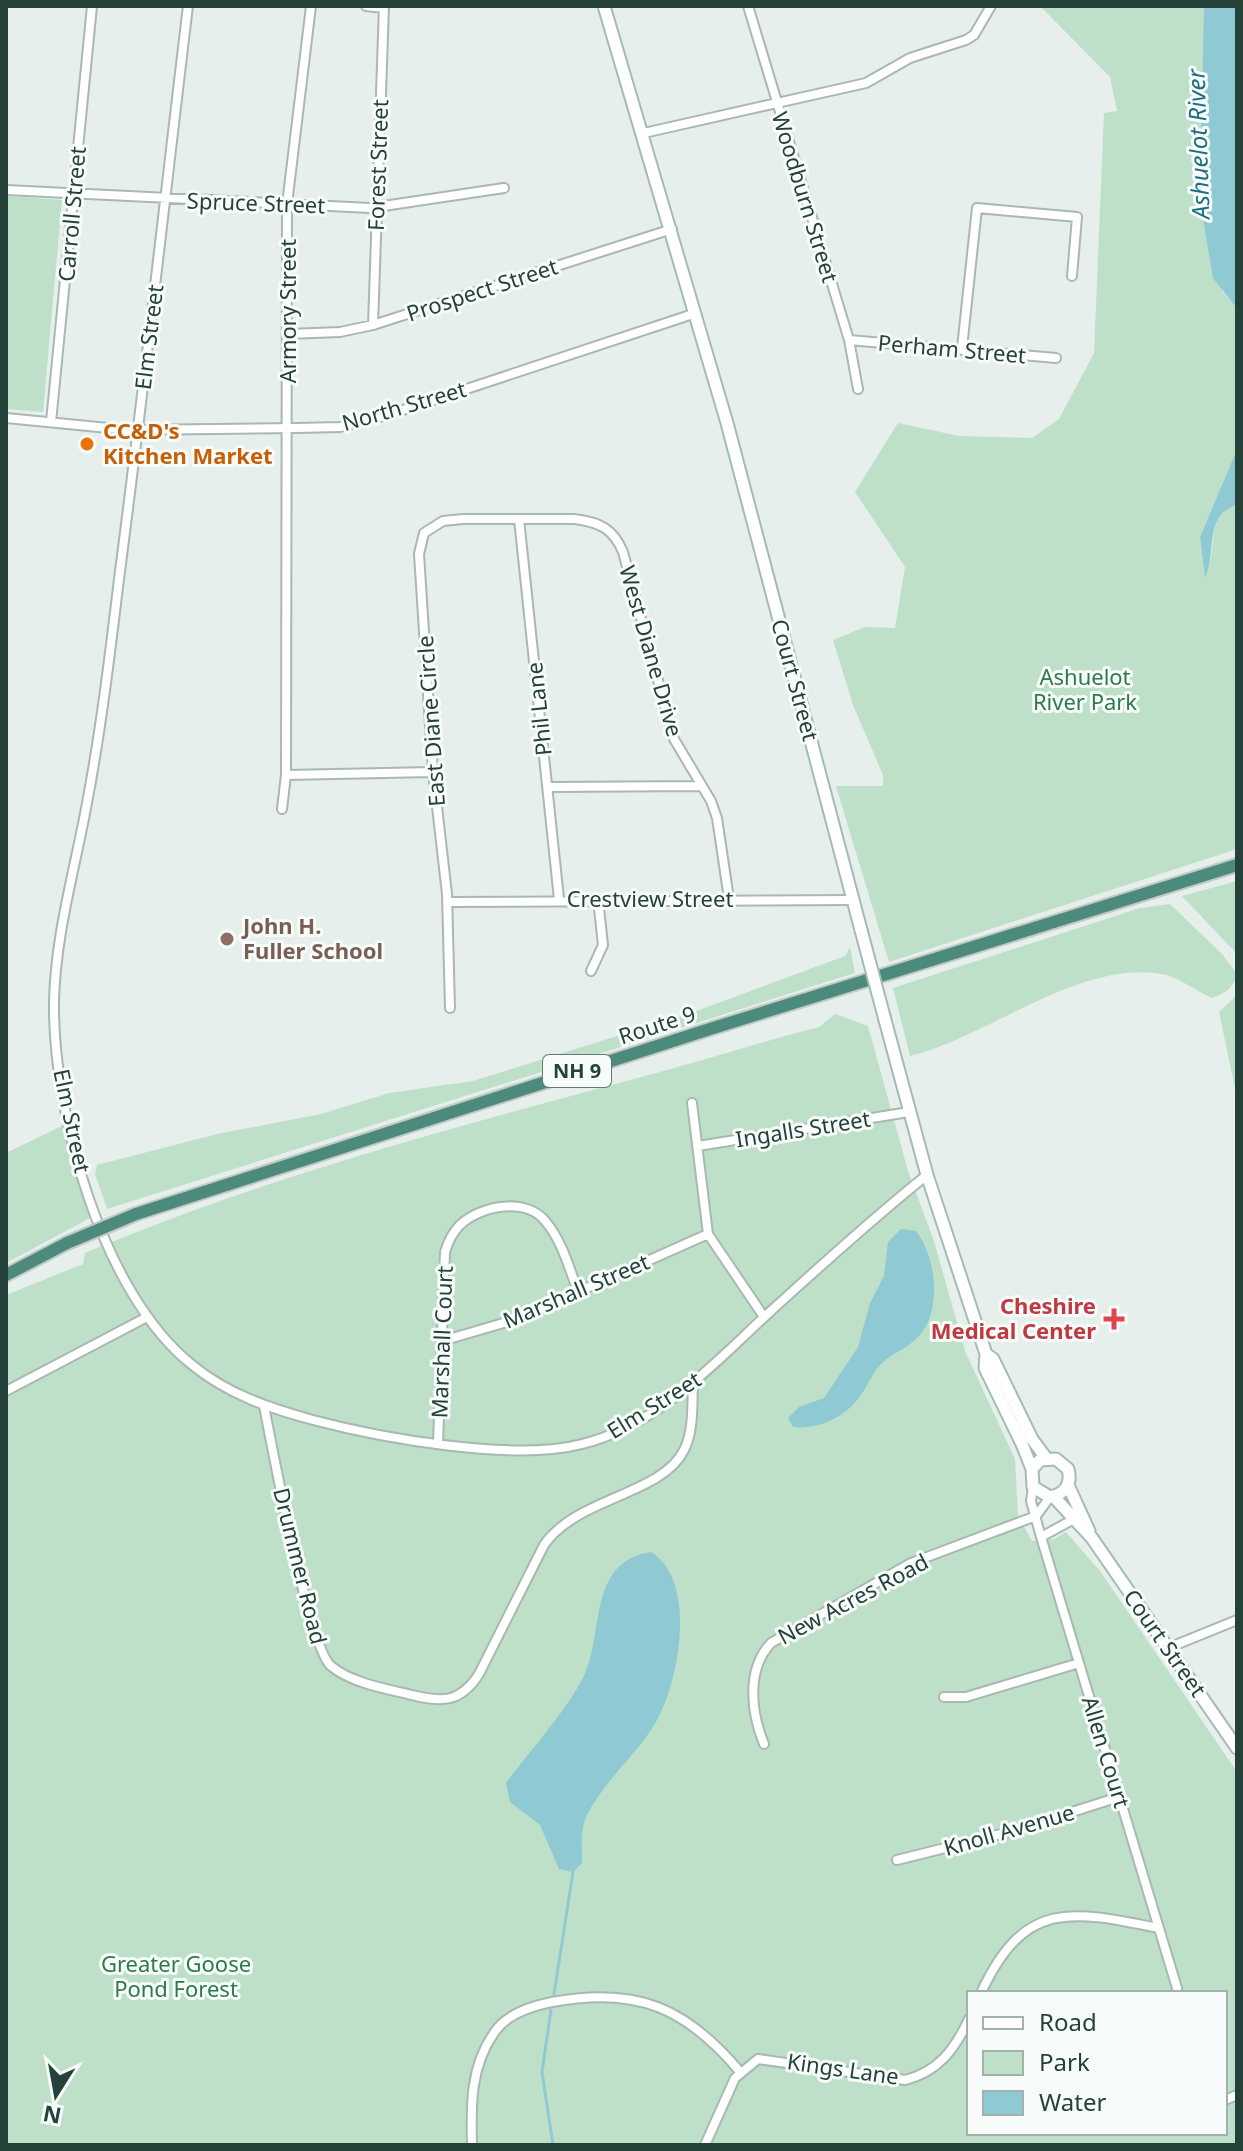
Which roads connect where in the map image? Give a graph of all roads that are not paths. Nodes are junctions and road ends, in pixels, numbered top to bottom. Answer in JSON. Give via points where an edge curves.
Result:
{"nodes":[{"id":1,"x":92,"y":6,"type":"edge"},
{"id":2,"x":188,"y":6,"type":"edge"},
{"id":3,"x":311,"y":6,"type":"edge"},
{"id":4,"x":366,"y":6,"type":"edge"},
{"id":5,"x":604,"y":6,"type":"edge"},
{"id":6,"x":748,"y":6,"type":"edge"},
{"id":7,"x":991,"y":6,"type":"edge"},
{"id":8,"x":384,"y":7,"type":"edge"},
{"id":9,"x":776,"y":103,"type":"junction"},
{"id":10,"x":644,"y":133,"type":"junction"},
{"id":11,"x":504,"y":188,"type":"dead end"},
{"id":12,"x":6,"y":190,"type":"edge"},
{"id":13,"x":74,"y":193,"type":"junction"},
{"id":14,"x":164,"y":199,"type":"junction"},
{"id":15,"x":287,"y":204,"type":"junction"},
{"id":16,"x":376,"y":207,"type":"junction"},
{"id":17,"x":672,"y":229,"type":"junction"},
{"id":18,"x":1072,"y":276,"type":"dead end"},
{"id":19,"x":696,"y":313,"type":"junction"},
{"id":20,"x":373,"y":325,"type":"junction"},
{"id":21,"x":288,"y":334,"type":"junction"},
{"id":22,"x":849,"y":340,"type":"junction"},
{"id":23,"x":962,"y":348,"type":"junction"},
{"id":24,"x":1056,"y":358,"type":"dead end"},
{"id":25,"x":858,"y":389,"type":"dead end"},
{"id":26,"x":6,"y":418,"type":"edge"},
{"id":27,"x":51,"y":422,"type":"junction"},
{"id":28,"x":288,"y":428,"type":"junction"},
{"id":29,"x":138,"y":429,"type":"junction"},
{"id":30,"x":519,"y":519,"type":"junction"},
{"id":31,"x":433,"y":772,"type":"junction"},
{"id":32,"x":286,"y":775,"type":"junction"},
{"id":33,"x":701,"y":786,"type":"junction"},
{"id":34,"x":548,"y":787,"type":"junction"},
{"id":35,"x":282,"y":809,"type":"dead end"},
{"id":36,"x":1237,"y":865,"type":"edge"},
{"id":37,"x":559,"y":899,"type":"junction"},
{"id":38,"x":598,"y":899,"type":"junction"},
{"id":39,"x":729,"y":899,"type":"junction"},
{"id":40,"x":853,"y":900,"type":"junction"},
{"id":41,"x":447,"y":902,"type":"junction"},
{"id":42,"x":591,"y":971,"type":"dead end"},
{"id":43,"x":450,"y":1008,"type":"dead end"},
{"id":44,"x":692,"y":1103,"type":"dead end"},
{"id":45,"x":909,"y":1112,"type":"junction"},
{"id":46,"x":698,"y":1146,"type":"junction"},
{"id":47,"x":927,"y":1175,"type":"junction"},
{"id":48,"x":708,"y":1234,"type":"junction"},
{"id":49,"x":6,"y":1275,"type":"edge"},
{"id":50,"x":578,"y":1291,"type":"junction"},
{"id":51,"x":147,"y":1317,"type":"junction"},
{"id":52,"x":764,"y":1317,"type":"junction"},
{"id":53,"x":442,"y":1341,"type":"junction"},
{"id":54,"x":986,"y":1354,"type":"junction"},
{"id":55,"x":693,"y":1383,"type":"junction"},
{"id":56,"x":6,"y":1391,"type":"edge"},
{"id":57,"x":264,"y":1406,"type":"junction"},
{"id":58,"x":438,"y":1443,"type":"junction"},
{"id":59,"x":1046,"y":1458,"type":"junction"},
{"id":60,"x":1032,"y":1469,"type":"junction"},
{"id":61,"x":1068,"y":1485,"type":"junction"},
{"id":62,"x":1033,"y":1487,"type":"junction"},
{"id":63,"x":1052,"y":1496,"type":"junction"},
{"id":64,"x":1036,"y":1516,"type":"junction"},
{"id":65,"x":1074,"y":1519,"type":"junction"},
{"id":66,"x":1041,"y":1537,"type":"junction"},
{"id":67,"x":1092,"y":1538,"type":"junction"},
{"id":68,"x":1237,"y":1620,"type":"edge"},
{"id":69,"x":1168,"y":1648,"type":"junction"},
{"id":70,"x":1079,"y":1663,"type":"junction"},
{"id":71,"x":944,"y":1697,"type":"dead end"},
{"id":72,"x":764,"y":1744,"type":"dead end"},
{"id":73,"x":1237,"y":1748,"type":"edge"},
{"id":74,"x":1119,"y":1797,"type":"junction"},
{"id":75,"x":897,"y":1860,"type":"dead end"},
{"id":76,"x":1158,"y":1928,"type":"junction"},
{"id":77,"x":1177,"y":1988,"type":"dead end"},
{"id":78,"x":982,"y":1991,"type":"edge"},
{"id":79,"x":967,"y":2022,"type":"edge"},
{"id":80,"x":741,"y":2073,"type":"junction"},
{"id":81,"x":472,"y":2145,"type":"edge"},
{"id":82,"x":705,"y":2145,"type":"edge"}],
"edges":[{"from":1,"to":13,"type":"street","name":"Carroll Street"},
{"from":2,"to":14,"type":"street","name":"Elm Street"},
{"from":3,"to":15,"type":"street","name":"Armory Street"},
{"from":4,"to":8,"type":"street"},
{"from":5,"to":10,"type":"main road","name":"Court Street"},
{"from":6,"to":9,"type":"street","name":"Woodburn Street"},
{"from":7,"to":9,"type":"street","via":[[966,40],[923,52],[866,83]]},
{"from":8,"to":16,"type":"street","name":"Forest Street"},
{"from":9,"to":10,"type":"street"},
{"from":9,"to":22,"type":"street","name":"Woodburn Street"},
{"from":10,"to":17,"type":"main road","name":"Court Street"},
{"from":11,"to":16,"type":"street","name":"Spruce Street"},
{"from":12,"to":13,"type":"street","name":"Spruce Street"},
{"from":13,"to":14,"type":"street","name":"Spruce Street"},
{"from":13,"to":27,"type":"street","name":"Carroll Street"},
{"from":14,"to":15,"type":"street","name":"Spruce Street"},
{"from":14,"to":29,"type":"street","name":"Elm Street"},
{"from":15,"to":16,"type":"street","name":"Spruce Street"},
{"from":15,"to":21,"type":"street","name":"Armory Street"},
{"from":16,"to":20,"type":"street","name":"Forest Street"},
{"from":17,"to":19,"type":"main road","name":"Court Street"},
{"from":17,"to":20,"type":"street","name":"Prospect Street"},
{"from":18,"to":23,"type":"street","via":[[1077,217],[977,208]]},
{"from":19,"to":28,"type":"street","name":"North Street","via":[[362,423]]},
{"from":19,"to":40,"type":"main road","name":"Court Street"},
{"from":20,"to":21,"type":"street","name":"Prospect Street"},
{"from":21,"to":28,"type":"street","name":"Armory Street"},
{"from":22,"to":23,"type":"street","name":"Perham Street"},
{"from":22,"to":25,"type":"street","name":"Woodburn Street"},
{"from":23,"to":24,"type":"street","name":"Perham Street"},
{"from":26,"to":27,"type":"street","name":"North Street"},
{"from":27,"to":29,"type":"street","name":"North Street"},
{"from":28,"to":29,"type":"street","name":"North Street"},
{"from":28,"to":32,"type":"street","name":"Armory Street"},
{"from":29,"to":51,"type":"street","name":"Elm Street","via":[[106,683],[54,1004],[63,1083],[85,1183],[115,1264]]},
{"from":30,"to":31,"type":"street","name":"East Diane Circle","via":[[443,521],[420,541]]},
{"from":30,"to":33,"type":"street","name":"West Diane Drive","via":[[574,519],[602,525],[618,540],[674,739]]},
{"from":30,"to":34,"type":"street","name":"Phil Lane"},
{"from":31,"to":32,"type":"street"},
{"from":31,"to":41,"type":"street","name":"East Diane Circle"},
{"from":32,"to":35,"type":"street","name":"Armory Street"},
{"from":33,"to":34,"type":"street"},
{"from":33,"to":39,"type":"street","name":"West Diane Drive","via":[[717,818]]},
{"from":34,"to":37,"type":"street","name":"Phil Lane"},
{"from":36,"to":49,"type":"highway","name":"Route 9","number":"NH 9","bridge":true,"via":[[136,1214]]},
{"from":37,"to":38,"type":"street","name":"Crestview Street"},
{"from":37,"to":41,"type":"street","name":"Crestview Street"},
{"from":38,"to":39,"type":"street","name":"Crestview Street"},
{"from":38,"to":42,"type":"street","via":[[603,945]]},
{"from":39,"to":40,"type":"street","name":"Crestview Street"},
{"from":40,"to":45,"type":"main road","name":"Court Street","bridge":true},
{"from":41,"to":43,"type":"street","name":"East Diane Circle"},
{"from":44,"to":46,"type":"street"},
{"from":45,"to":46,"type":"street","name":"Ingalls Street"},
{"from":45,"to":47,"type":"main road","name":"Court Street"},
{"from":46,"to":48,"type":"street"},
{"from":47,"to":52,"type":"street","name":"Elm Street"},
{"from":47,"to":54,"type":"main road","name":"Court Street"},
{"from":48,"to":50,"type":"street","name":"Marshall Street"},
{"from":48,"to":52,"type":"street"},
{"from":50,"to":53,"type":"street","name":"Marshall Street","via":[[517,1319]]},
{"from":50,"to":53,"type":"street","name":"Marshall Court","via":[[545,1220],[517,1207],[482,1212],[457,1227],[445,1252]]},
{"from":51,"to":56,"type":"street"},
{"from":51,"to":57,"type":"street","name":"Elm Street","via":[[192,1366]]},
{"from":52,"to":55,"type":"street","name":"Elm Street"},
{"from":53,"to":58,"type":"street","name":"Marshall Court"},
{"from":54,"to":59,"type":"main road","name":"Court Street"},
{"from":54,"to":60,"type":"main road","name":"Court Street","via":[[985,1368]]},
{"from":55,"to":57,"type":"street","name":"Drummer Road","via":[[689,1433],[678,1459],[659,1476],[576,1514],[550,1535],[472,1685],[448,1701],[383,1688],[329,1665],[320,1649]]},
{"from":55,"to":58,"type":"street","name":"Elm Street","via":[[622,1430],[585,1444],[533,1450]]},
{"from":57,"to":58,"type":"street","name":"Elm Street","via":[[384,1437]]},
{"from":59,"to":60,"type":"main road"},
{"from":59,"to":61,"type":"main road","name":"Court Street","via":[[1065,1465]]},
{"from":60,"to":62,"type":"main road","name":"Court Street"},
{"from":61,"to":63,"type":"main road"},
{"from":61,"to":67,"type":"main road","name":"Court Street"},
{"from":62,"to":63,"type":"main road","name":"Court Street"},
{"from":62,"to":64,"type":"street","name":"Allen Court"},
{"from":63,"to":64,"type":"street"},
{"from":63,"to":65,"type":"main road","name":"Court Street"},
{"from":64,"to":66,"type":"street","name":"Allen Court"},
{"from":64,"to":72,"type":"street","name":"New Acres Road","via":[[911,1563],[771,1643],[762,1652],[755,1675],[754,1711]]},
{"from":65,"to":66,"type":"street"},
{"from":65,"to":67,"type":"main road","name":"Court Street"},
{"from":66,"to":70,"type":"street","name":"Allen Court"},
{"from":67,"to":69,"type":"main road","name":"Court Street"},
{"from":68,"to":69,"type":"street"},
{"from":69,"to":73,"type":"main road","name":"Court Street"},
{"from":70,"to":71,"type":"street","via":[[966,1697]]},
{"from":70,"to":74,"type":"street","name":"Allen Court"},
{"from":74,"to":75,"type":"street","name":"Knoll Avenue"},
{"from":74,"to":76,"type":"street","name":"Allen Court"},
{"from":76,"to":77,"type":"street","name":"Allen Court"},
{"from":76,"to":78,"type":"street","via":[[1096,1915],[1038,1924],[1009,1944]]},
{"from":79,"to":80,"type":"street","name":"Kings Lane","via":[[949,2053],[921,2076],[905,2080],[770,2059],[758,2059]]},
{"from":80,"to":81,"type":"street","via":[[713,2040],[657,2006],[614,1996],[545,2004],[513,2016],[495,2030],[476,2070]]},
{"from":80,"to":82,"type":"street"}]}
